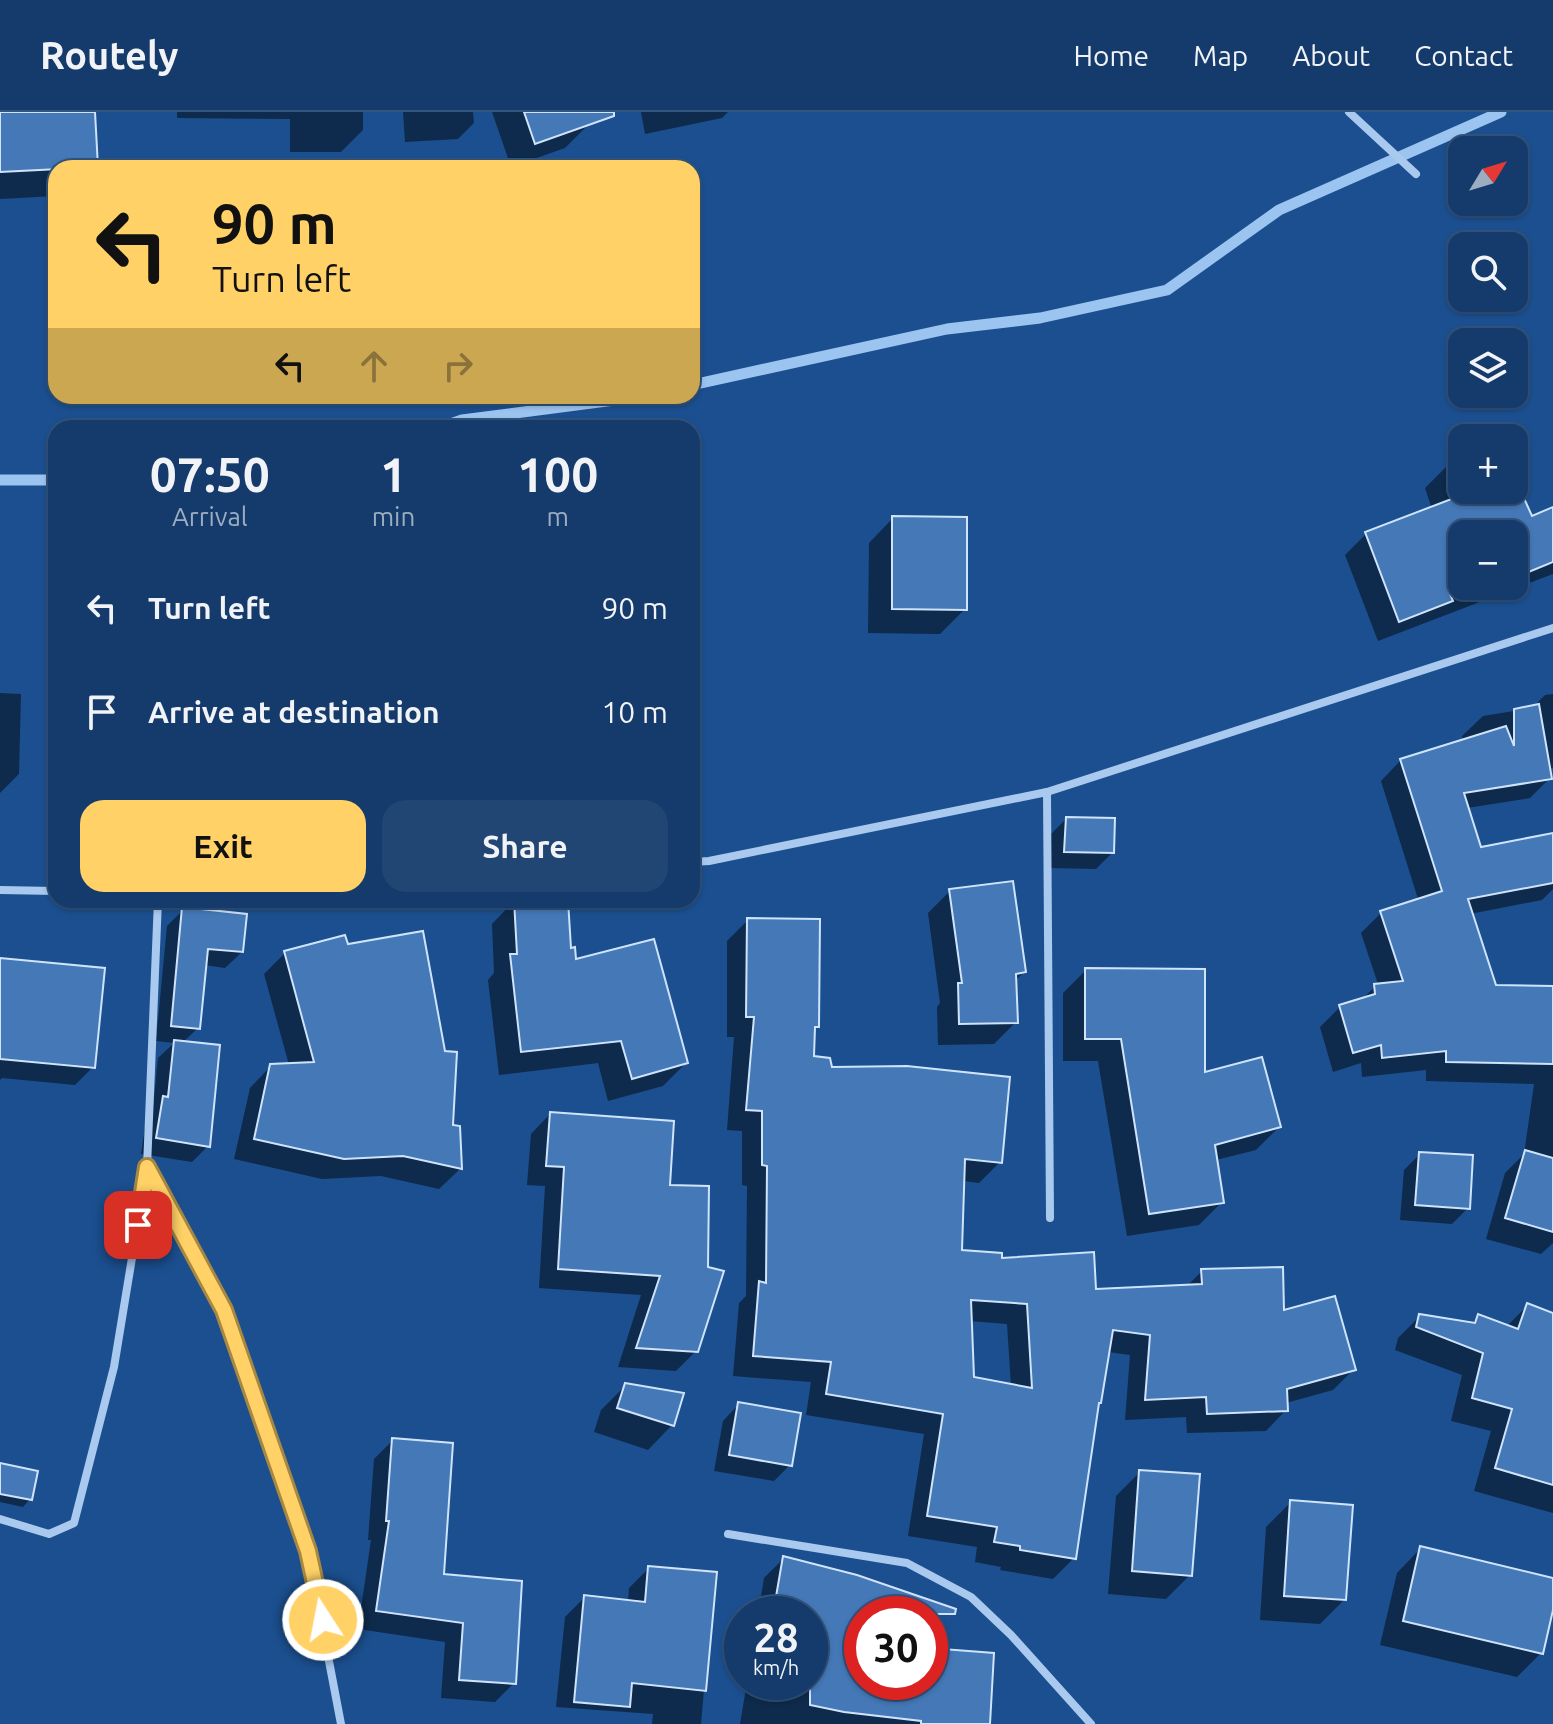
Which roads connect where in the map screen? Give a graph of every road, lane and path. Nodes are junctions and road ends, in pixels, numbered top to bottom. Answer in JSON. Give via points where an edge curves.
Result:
{"nodes":[{"id":1,"x":1349,"y":112,"type":"edge"},
{"id":2,"x":1416,"y":174,"type":"dead end"},
{"id":3,"x":1553,"y":628,"type":"edge"},
{"id":4,"x":1047,"y":792,"type":"junction"},
{"id":5,"x":700,"y":862,"type":"edge"},
{"id":6,"x":0,"y":890,"type":"edge"},
{"id":7,"x":48,"y":891,"type":"edge"},
{"id":8,"x":158,"y":908,"type":"edge"},
{"id":9,"x":147,"y":1167,"type":"junction"},
{"id":10,"x":1050,"y":1218,"type":"dead end"},
{"id":11,"x":0,"y":1519,"type":"edge"},
{"id":12,"x":728,"y":1534,"type":"dead end"},
{"id":13,"x":341,"y":1724,"type":"edge"},
{"id":14,"x":1091,"y":1724,"type":"edge"}],
"edges":[{"from":1,"to":2,"type":"street"},
{"from":3,"to":4,"type":"street"},
{"from":4,"to":5,"type":"street"},
{"from":4,"to":10,"type":"street"},
{"from":6,"to":7,"type":"street"},
{"from":8,"to":9,"type":"street"},
{"from":9,"to":11,"type":"street","via":[[114,1367],[74,1523],[49,1534]]},
{"from":9,"to":13,"type":"street","via":[[224,1310],[245,1370],[308,1551]]},
{"from":12,"to":14,"type":"street","via":[[920,1569],[971,1597]]}]}
